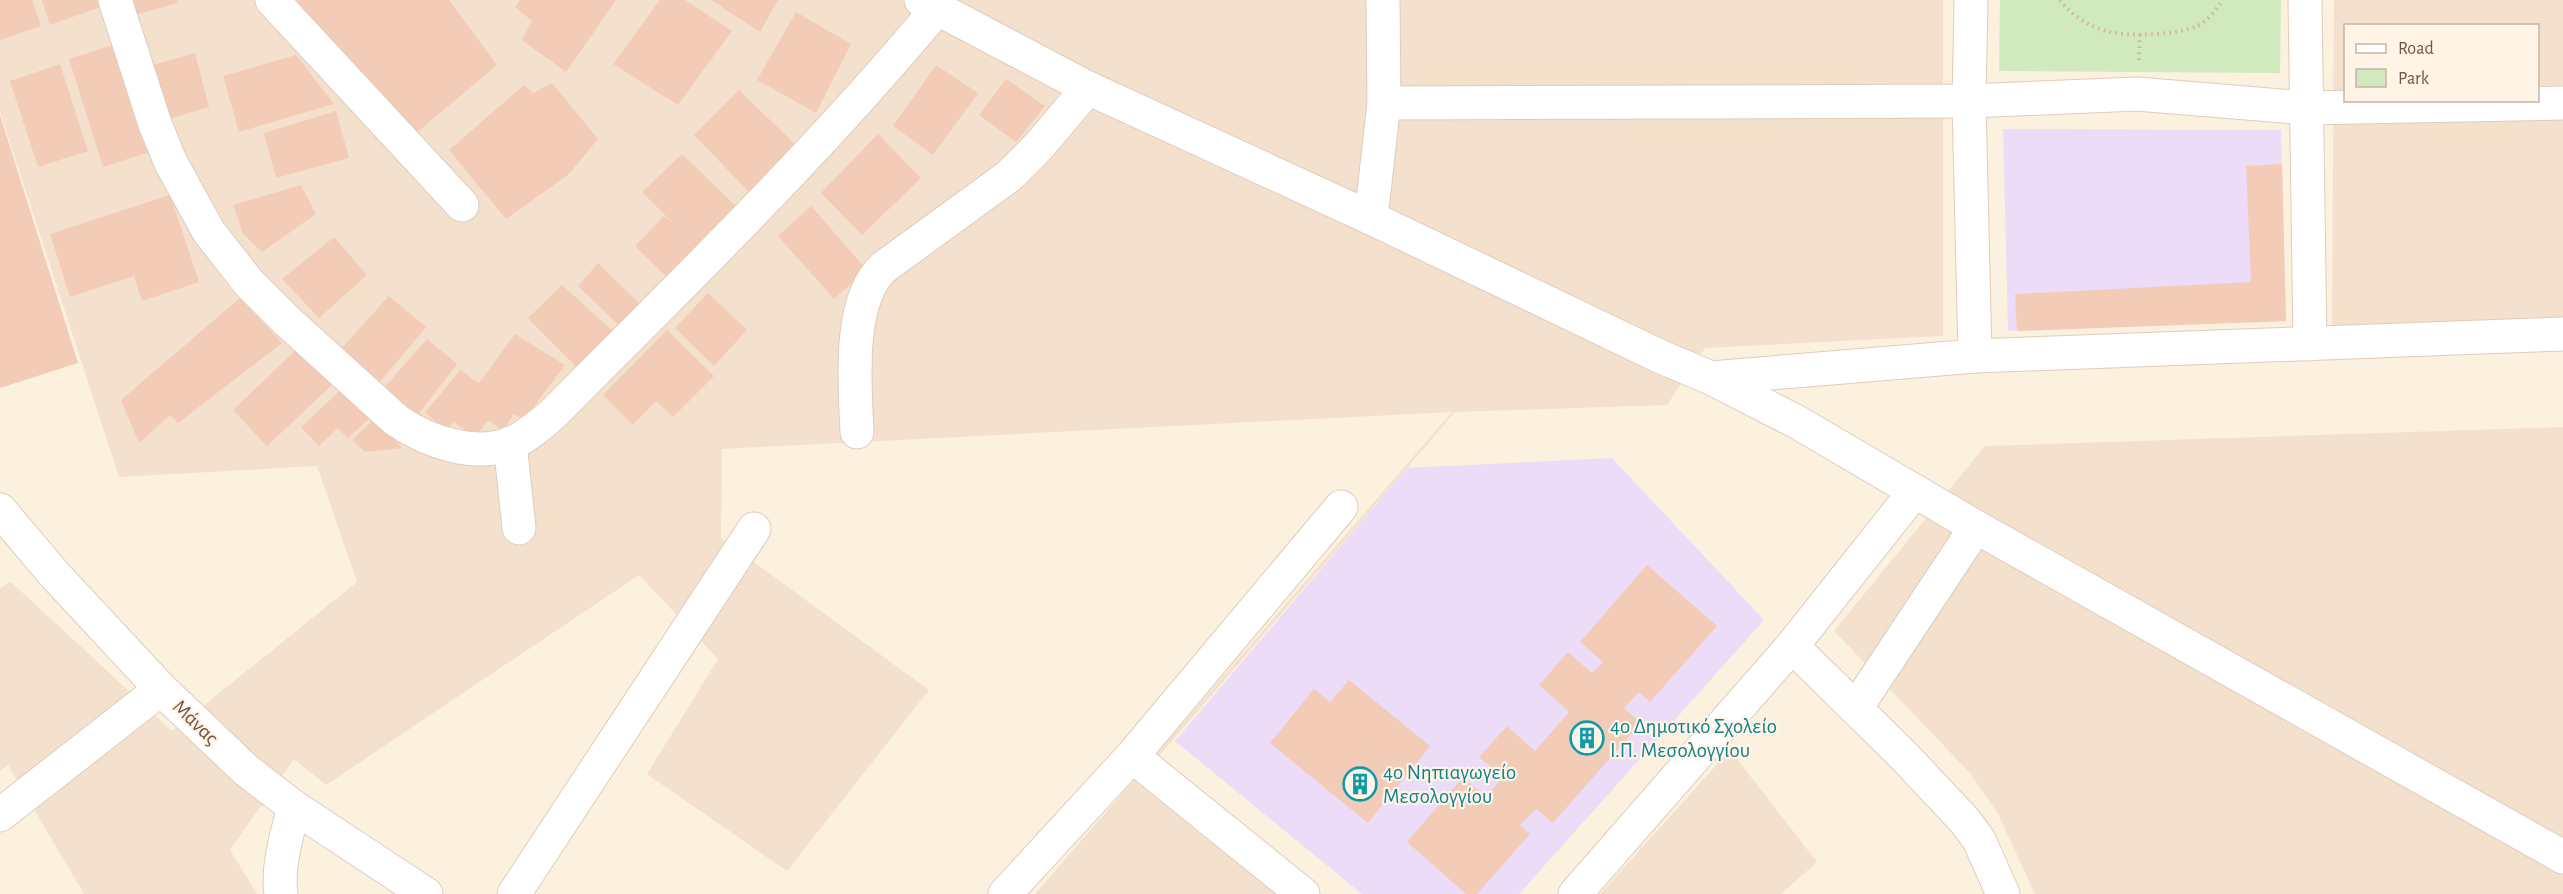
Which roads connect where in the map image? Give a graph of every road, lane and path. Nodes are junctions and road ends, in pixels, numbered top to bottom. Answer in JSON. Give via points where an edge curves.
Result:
{"nodes":[{"id":1,"x":114,"y":0,"type":"edge"},
{"id":2,"x":272,"y":0,"type":"edge"},
{"id":3,"x":1383,"y":0,"type":"edge"},
{"id":4,"x":1971,"y":0,"type":"edge"},
{"id":5,"x":2060,"y":0,"type":"edge"},
{"id":6,"x":2222,"y":0,"type":"edge"},
{"id":7,"x":2305,"y":0,"type":"edge"},
{"id":8,"x":928,"y":5,"type":"edge"},
{"id":9,"x":1088,"y":88,"type":"junction"},
{"id":10,"x":1969,"y":101,"type":"junction"},
{"id":11,"x":1384,"y":103,"type":"junction"},
{"id":12,"x":2563,"y":103,"type":"edge"},
{"id":13,"x":2306,"y":108,"type":"junction"},
{"id":14,"x":462,"y":205,"type":"dead end"},
{"id":15,"x":1371,"y":218,"type":"junction"},
{"id":16,"x":2563,"y":334,"type":"edge"},
{"id":17,"x":2310,"y":344,"type":"junction"},
{"id":18,"x":1975,"y":356,"type":"junction"},
{"id":19,"x":1711,"y":378,"type":"junction"},
{"id":20,"x":857,"y":432,"type":"dead end"},
{"id":21,"x":510,"y":444,"type":"junction"},
{"id":22,"x":1915,"y":491,"type":"junction"},
{"id":23,"x":1341,"y":507,"type":"dead end"},
{"id":24,"x":0,"y":510,"type":"edge"},
{"id":25,"x":1976,"y":527,"type":"junction"},
{"id":26,"x":519,"y":528,"type":"dead end"},
{"id":27,"x":754,"y":529,"type":"dead end"},
{"id":28,"x":1792,"y":646,"type":"junction"},
{"id":29,"x":161,"y":689,"type":"junction"},
{"id":30,"x":1856,"y":708,"type":"junction"},
{"id":31,"x":1132,"y":756,"type":"junction"},
{"id":32,"x":294,"y":807,"type":"junction"},
{"id":33,"x":0,"y":815,"type":"edge"},
{"id":34,"x":2563,"y":857,"type":"edge"},
{"id":35,"x":281,"y":894,"type":"edge"},
{"id":36,"x":426,"y":894,"type":"edge"},
{"id":37,"x":514,"y":894,"type":"edge"},
{"id":38,"x":1005,"y":894,"type":"edge"},
{"id":39,"x":1303,"y":894,"type":"edge"},
{"id":40,"x":1575,"y":894,"type":"edge"},
{"id":41,"x":2002,"y":894,"type":"edge"}],
"edges":[{"from":1,"to":21,"type":"street","via":[[171,163],[209,232],[249,283],[379,406],[411,430],[453,445]]},
{"from":2,"to":14,"type":"street"},
{"from":3,"to":11,"type":"street"},
{"from":4,"to":10,"type":"street"},
{"from":5,"to":6,"type":"path","via":[[2067,10],[2088,23],[2110,32],[2140,34],[2198,26]]},
{"from":7,"to":13,"type":"street"},
{"from":8,"to":9,"type":"street"},
{"from":8,"to":21,"type":"street","via":[[863,95],[542,424]]},
{"from":9,"to":15,"type":"street"},
{"from":9,"to":20,"type":"street","via":[[1009,176],[884,267],[870,282],[861,314],[855,363]]},
{"from":10,"to":11,"type":"street"},
{"from":10,"to":13,"type":"street","via":[[2137,94]]},
{"from":10,"to":18,"type":"street"},
{"from":11,"to":15,"type":"street"},
{"from":12,"to":13,"type":"street"},
{"from":13,"to":17,"type":"street"},
{"from":15,"to":19,"type":"street"},
{"from":16,"to":17,"type":"street"},
{"from":17,"to":18,"type":"street"},
{"from":18,"to":19,"type":"street"},
{"from":19,"to":22,"type":"street","via":[[1849,450]]},
{"from":21,"to":26,"type":"street"},
{"from":22,"to":25,"type":"street"},
{"from":22,"to":28,"type":"street"},
{"from":23,"to":31,"type":"street"},
{"from":24,"to":29,"type":"street","name":"Μάνας"},
{"from":25,"to":30,"type":"street"},
{"from":25,"to":34,"type":"street"},
{"from":27,"to":37,"type":"street"},
{"from":28,"to":30,"type":"street"},
{"from":28,"to":40,"type":"street"},
{"from":29,"to":32,"type":"street","name":"Μάνας","via":[[246,770]]},
{"from":29,"to":33,"type":"street"},
{"from":30,"to":41,"type":"street","via":[[1965,821],[1978,840]]},
{"from":31,"to":38,"type":"street"},
{"from":31,"to":39,"type":"street"},
{"from":32,"to":35,"type":"street","via":[[282,860]]},
{"from":32,"to":36,"type":"street","name":"Μάνας"}]}
